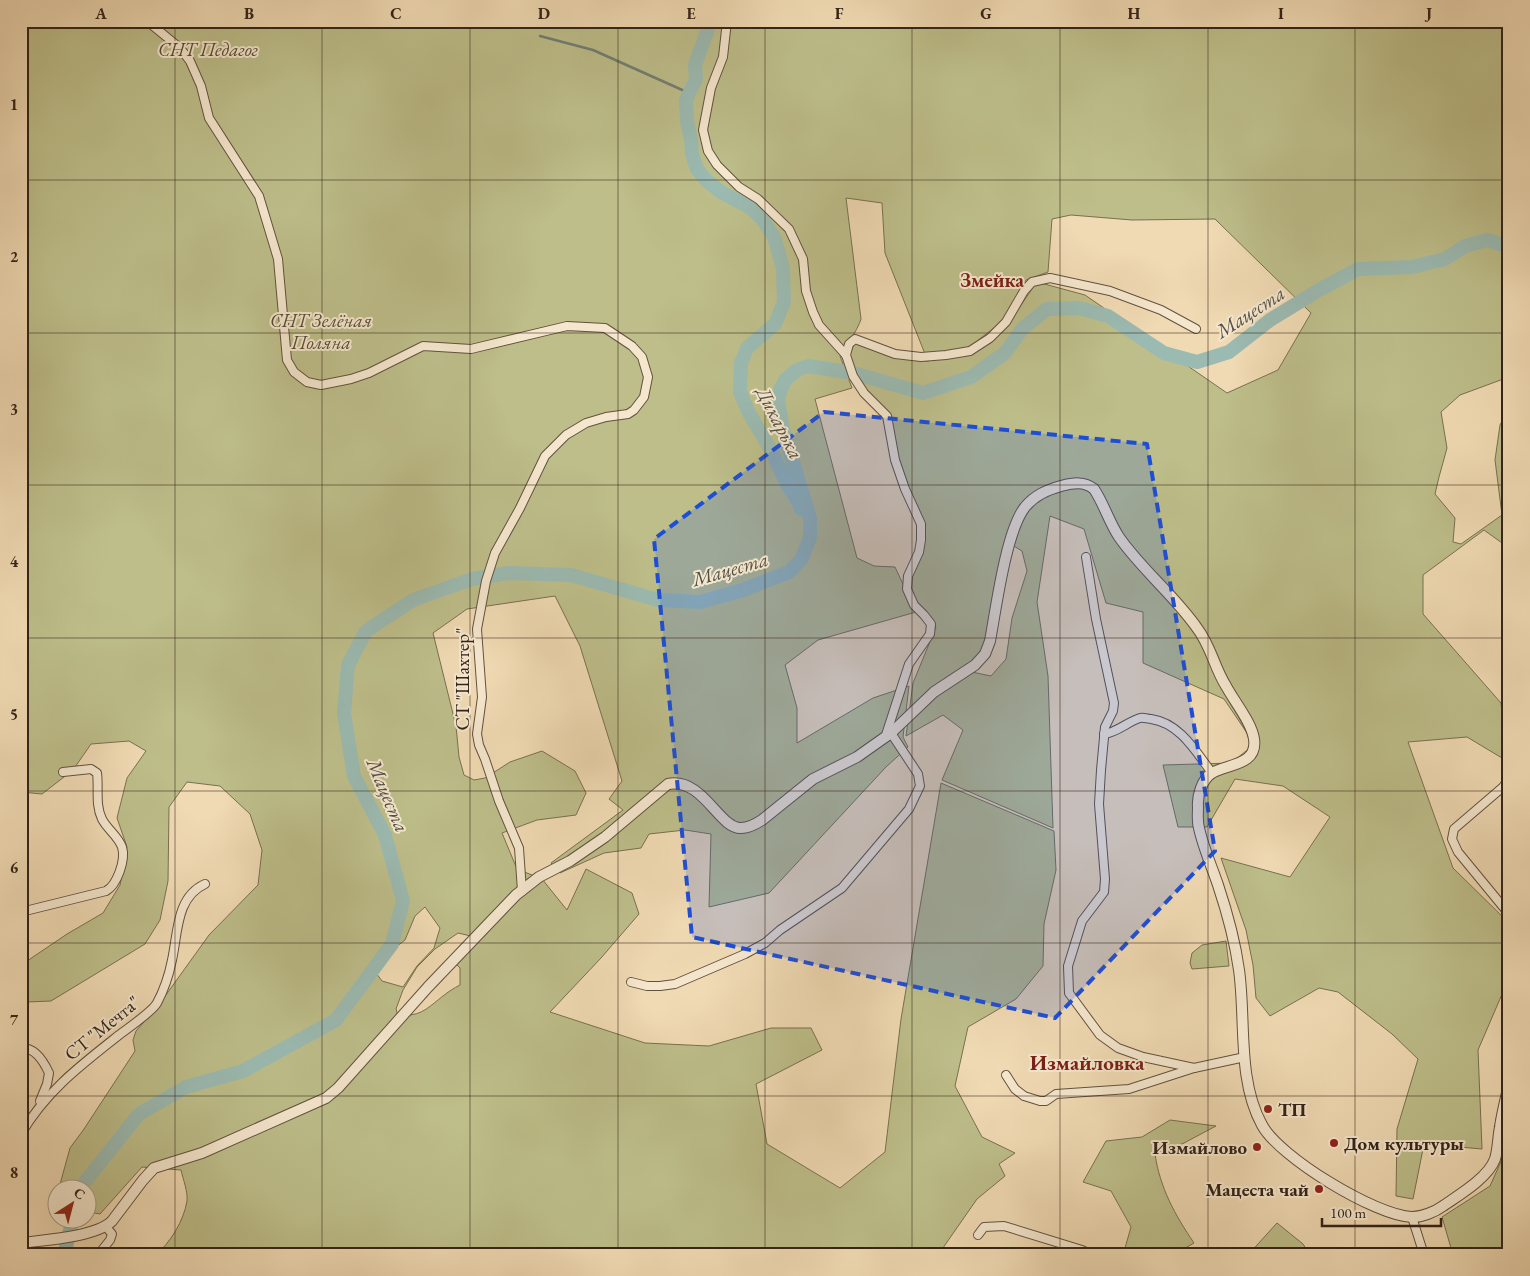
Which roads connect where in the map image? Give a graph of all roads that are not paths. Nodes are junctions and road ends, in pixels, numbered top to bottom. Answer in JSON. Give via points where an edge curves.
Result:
{"nodes":[{"id":1,"x":146,"y":21,"type":"edge"},
{"id":2,"x":727,"y":21,"type":"edge"},
{"id":3,"x":1196,"y":329,"type":"dead end"},
{"id":4,"x":846,"y":355,"type":"junction"},
{"id":5,"x":1086,"y":557,"type":"dead end"},
{"id":6,"x":1104,"y":734,"type":"junction"},
{"id":7,"x":888,"y":735,"type":"junction"},
{"id":8,"x":63,"y":772,"type":"dead end"},
{"id":9,"x":1212,"y":773,"type":"junction"},
{"id":10,"x":1509,"y":779,"type":"edge"},
{"id":11,"x":205,"y":884,"type":"dead end"},
{"id":12,"x":522,"y":891,"type":"junction"},
{"id":13,"x":21,"y":912,"type":"edge"},
{"id":14,"x":1509,"y":914,"type":"edge"},
{"id":15,"x":631,"y":982,"type":"dead end"},
{"id":16,"x":21,"y":1048,"type":"edge"},
{"id":17,"x":1245,"y":1057,"type":"junction"},
{"id":18,"x":1194,"y":1068,"type":"junction"},
{"id":19,"x":1006,"y":1075,"type":"dead end"},
{"id":20,"x":1509,"y":1084,"type":"edge"},
{"id":21,"x":37,"y":1108,"type":"junction"},
{"id":22,"x":21,"y":1134,"type":"edge"},
{"id":23,"x":1412,"y":1217,"type":"junction"},
{"id":24,"x":106,"y":1227,"type":"junction"},
{"id":25,"x":978,"y":1235,"type":"dead end"},
{"id":26,"x":21,"y":1243,"type":"edge"},
{"id":27,"x":98,"y":1255,"type":"edge"},
{"id":28,"x":1092,"y":1255,"type":"edge"},
{"id":29,"x":1173,"y":1255,"type":"edge"},
{"id":30,"x":1180,"y":1255,"type":"edge"},
{"id":31,"x":1424,"y":1255,"type":"edge"}],
"edges":[{"from":1,"to":12,"type":"street","name":"СТ \"Шахтер\"","via":[[180,48],[190,61],[201,86],[209,118],[259,196],[278,259],[287,360],[294,372],[306,382],[321,386],[351,379],[423,346],[471,349],[567,326],[605,328],[642,357],[648,377],[644,397],[628,414],[586,423],[566,435],[545,456],[495,553],[486,581],[477,629],[482,697],[477,734],[499,801],[519,848]]},
{"from":2,"to":4,"type":"street","via":[[723,57],[711,88],[703,130],[708,151],[739,187],[758,199],[789,229],[803,259],[812,312],[819,325]]},
{"from":3,"to":4,"type":"street","via":[[1160,310],[1110,291],[1050,278],[1032,282],[1006,322],[970,351],[921,357],[895,354],[856,339],[849,344]]},
{"from":4,"to":7,"type":"street","via":[[853,376],[864,393],[887,416],[895,460],[921,524],[919,552],[908,576],[907,588],[914,605],[932,629],[909,664]]},
{"from":5,"to":6,"type":"street","via":[[1114,703]]},
{"from":6,"to":9,"type":"street","via":[[1122,729],[1141,718],[1158,720],[1182,735]]},
{"from":6,"to":18,"type":"street","via":[[1099,804],[1104,892],[1082,921],[1068,966],[1069,993],[1100,1035],[1118,1048],[1142,1057]]},
{"from":7,"to":9,"type":"street","via":[[934,692],[975,664],[984,654],[990,641],[1009,543],[1024,508],[1038,495],[1080,483],[1094,488],[1118,535],[1200,631],[1221,679],[1247,721],[1254,738],[1254,748],[1249,756],[1240,764]]},
{"from":7,"to":12,"type":"street","via":[[857,757],[813,779],[756,824],[741,828],[730,825],[685,784],[668,784],[605,837]]},
{"from":7,"to":15,"type":"street","via":[[918,774],[920,786],[909,809],[842,888],[745,954],[675,984],[647,986]]},
{"from":8,"to":13,"type":"street","via":[[91,769],[97,773],[102,819],[123,848],[117,880],[106,892]]},
{"from":9,"to":17,"type":"street","via":[[1204,780],[1197,800],[1198,828],[1232,935],[1239,970]]},
{"from":10,"to":14,"type":"street","via":[[1454,829],[1452,838],[1458,852]]},
{"from":11,"to":21,"type":"street","name":"СТ \"Мечта\"","via":[[195,890],[179,918],[172,962],[156,1005],[56,1087]]},
{"from":12,"to":24,"type":"street","via":[[326,1098],[202,1153],[154,1168]]},
{"from":16,"to":21,"type":"street","via":[[33,1051],[49,1073]]},
{"from":17,"to":18,"type":"street"},
{"from":17,"to":23,"type":"street","via":[[1249,1094],[1261,1124],[1286,1152],[1369,1203]]},
{"from":18,"to":19,"type":"street","via":[[1129,1089],[1056,1094],[1046,1101],[1024,1096]]},
{"from":20,"to":23,"type":"street","via":[[1494,1160],[1476,1184],[1437,1210]]},
{"from":21,"to":22,"type":"street","name":"СТ \"Мечта\""},
{"from":23,"to":31,"type":"street"},
{"from":24,"to":26,"type":"street","via":[[88,1233]]},
{"from":24,"to":27,"type":"street","via":[[112,1234]]},
{"from":25,"to":28,"type":"street","via":[[984,1228],[1004,1226]]},
{"from":29,"to":30,"type":"street"}]}
